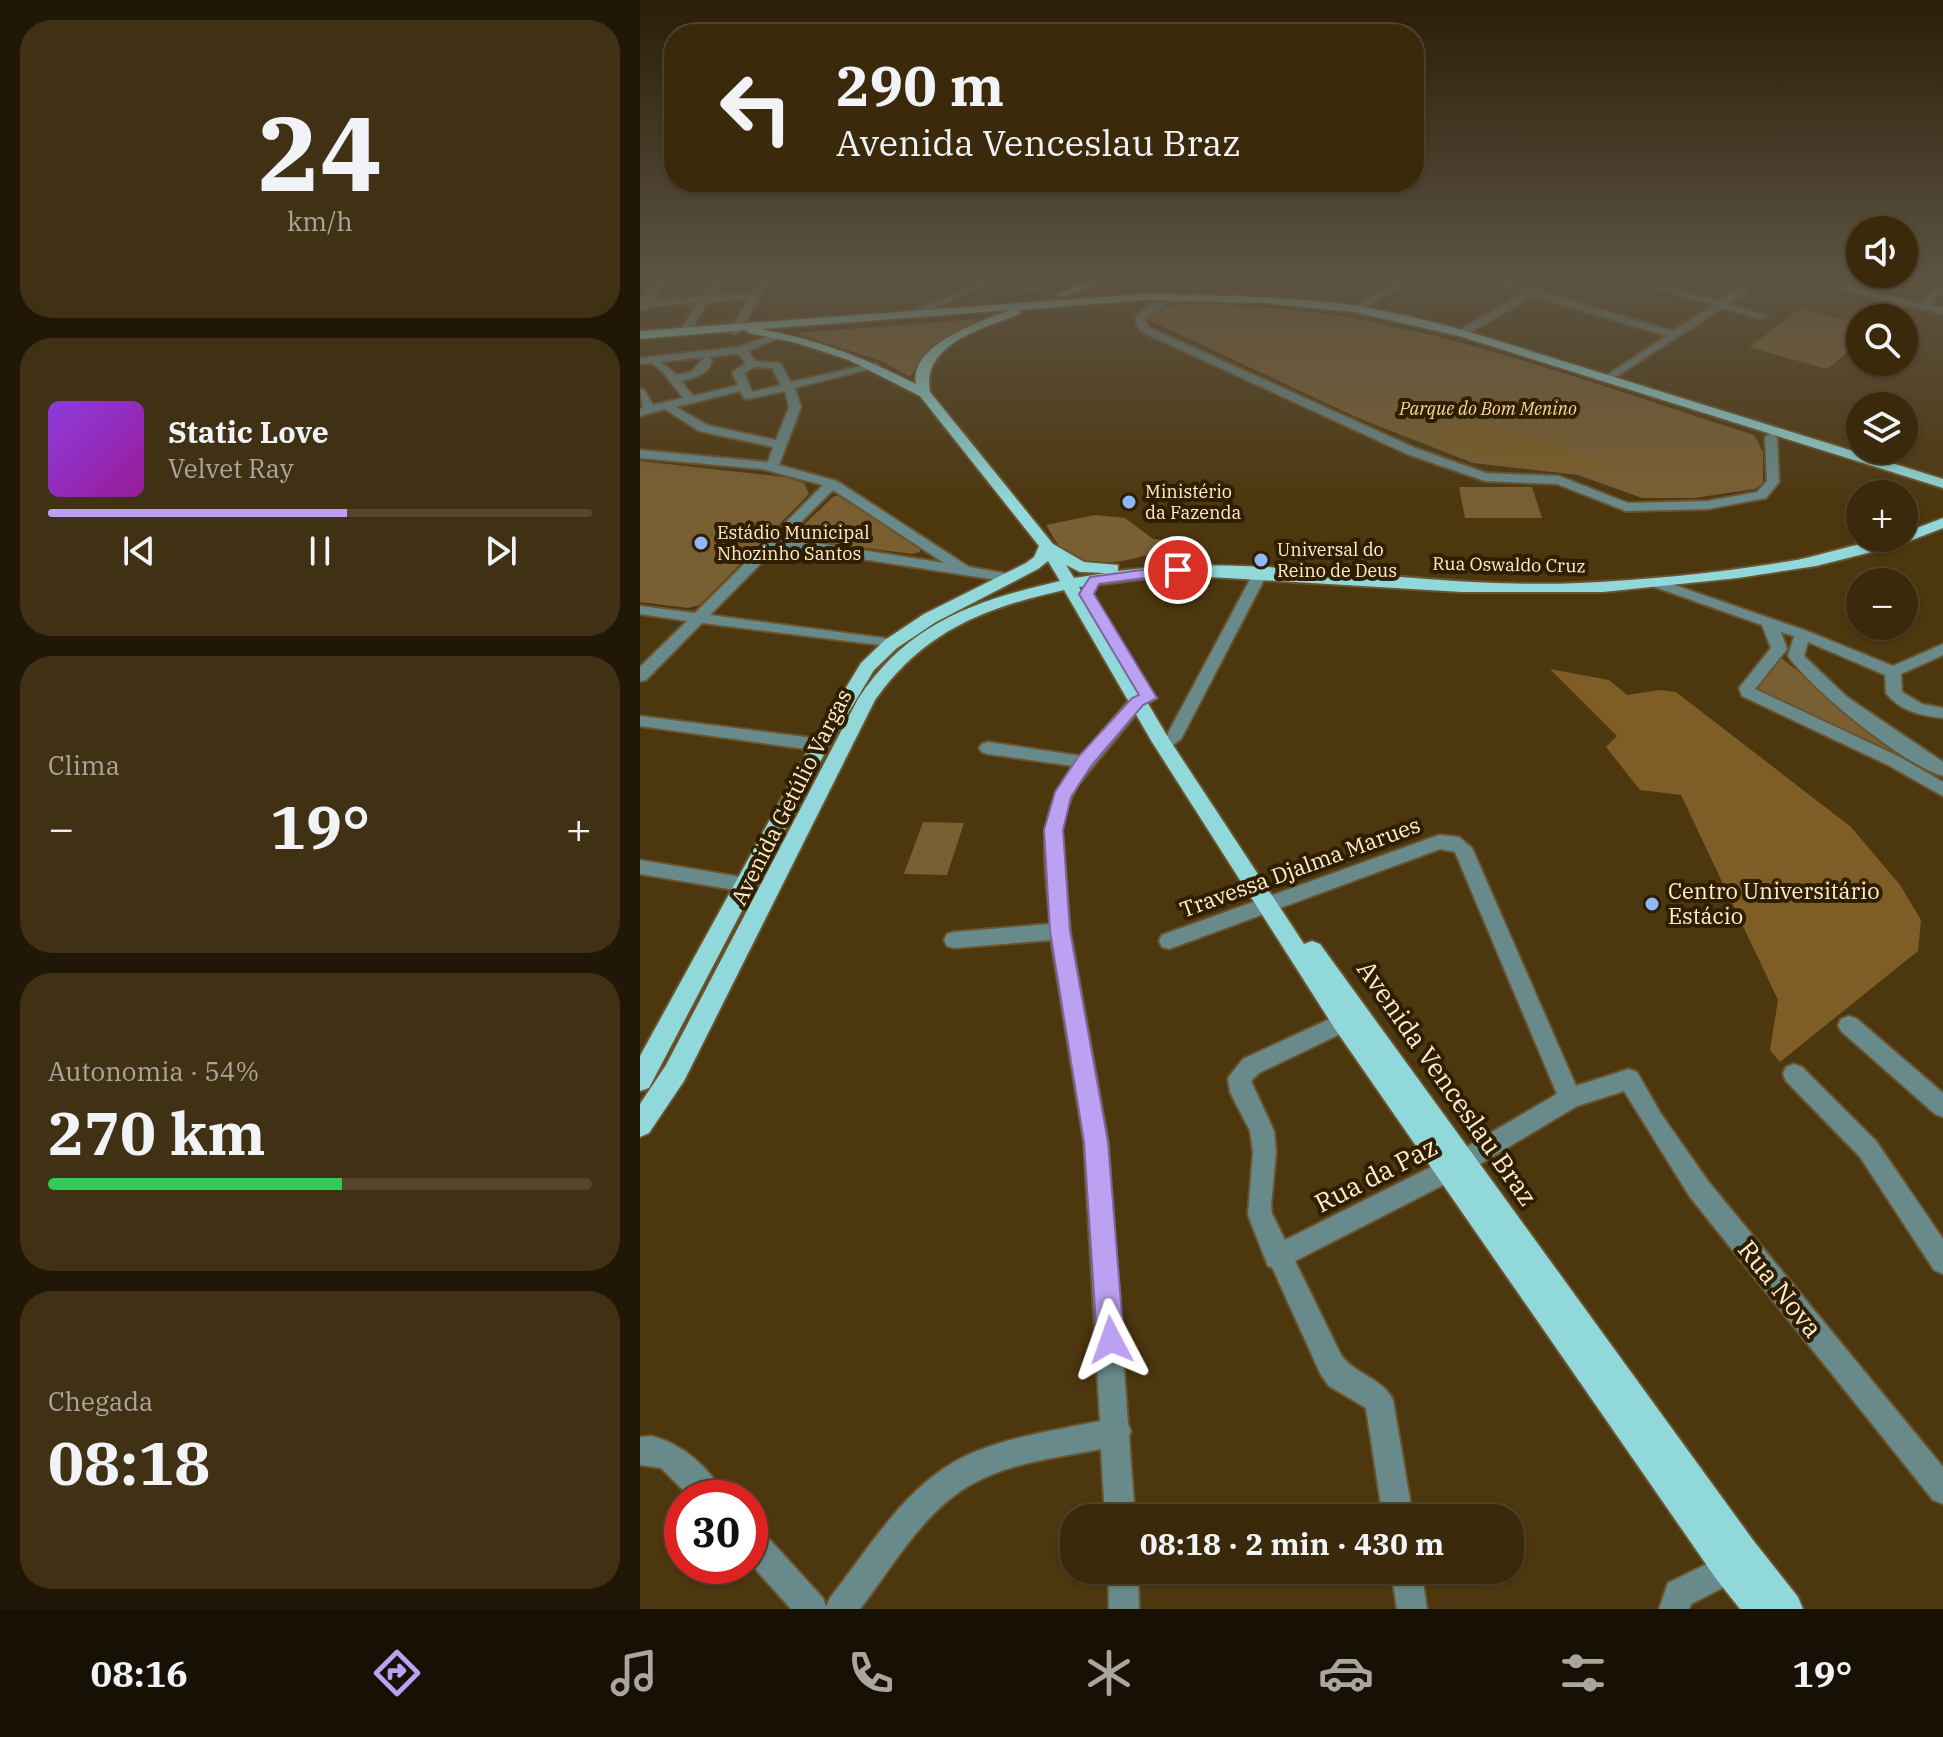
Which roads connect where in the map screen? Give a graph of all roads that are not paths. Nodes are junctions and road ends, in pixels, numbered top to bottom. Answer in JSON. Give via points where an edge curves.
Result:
{"nodes":[{"id":1,"x":709,"y":355,"type":"edge"},
{"id":2,"x":745,"y":355,"type":"edge"},
{"id":3,"x":841,"y":355,"type":"edge"},
{"id":4,"x":934,"y":355,"type":"edge"},
{"id":5,"x":1201,"y":355,"type":"edge"},
{"id":6,"x":1510,"y":355,"type":"edge"},
{"id":7,"x":1532,"y":355,"type":"edge"},
{"id":8,"x":1644,"y":355,"type":"edge"},
{"id":9,"x":707,"y":360,"type":"dead end"},
{"id":10,"x":752,"y":364,"type":"junction"},
{"id":11,"x":646,"y":365,"type":"edge"},
{"id":12,"x":875,"y":366,"type":"junction"},
{"id":13,"x":676,"y":379,"type":"junction"},
{"id":14,"x":1608,"y":379,"type":"junction"},
{"id":15,"x":743,"y":387,"type":"junction"},
{"id":16,"x":788,"y":389,"type":"junction"},
{"id":17,"x":640,"y":392,"type":"edge"},
{"id":18,"x":924,"y":393,"type":"junction"},
{"id":19,"x":690,"y":400,"type":"junction"},
{"id":20,"x":667,"y":405,"type":"junction"},
{"id":21,"x":645,"y":411,"type":"edge"},
{"id":22,"x":1771,"y":437,"type":"junction"},
{"id":23,"x":779,"y":444,"type":"junction"},
{"id":24,"x":640,"y":454,"type":"edge"},
{"id":25,"x":772,"y":467,"type":"junction"},
{"id":26,"x":832,"y":484,"type":"junction"},
{"id":27,"x":1943,"y":484,"type":"edge"},
{"id":28,"x":1943,"y":491,"type":"edge"},
{"id":29,"x":1943,"y":523,"type":"edge"},
{"id":30,"x":775,"y":541,"type":"junction"},
{"id":31,"x":1047,"y":546,"type":"junction"},
{"id":32,"x":1176,"y":570,"type":"junction"},
{"id":33,"x":965,"y":571,"type":"junction"},
{"id":34,"x":1260,"y":574,"type":"junction"},
{"id":35,"x":1010,"y":578,"type":"junction"},
{"id":36,"x":1095,"y":580,"type":"junction"},
{"id":37,"x":1657,"y":583,"type":"junction"},
{"id":38,"x":1068,"y":586,"type":"junction"},
{"id":39,"x":640,"y":610,"type":"edge"},
{"id":40,"x":698,"y":618,"type":"junction"},
{"id":41,"x":1769,"y":624,"type":"junction"},
{"id":42,"x":1802,"y":634,"type":"junction"},
{"id":43,"x":891,"y":644,"type":"junction"},
{"id":44,"x":1943,"y":649,"type":"edge"},
{"id":45,"x":1893,"y":672,"type":"junction"},
{"id":46,"x":640,"y":676,"type":"edge"},
{"id":47,"x":1143,"y":700,"type":"junction"},
{"id":48,"x":1943,"y":713,"type":"edge"},
{"id":49,"x":640,"y":721,"type":"edge"},
{"id":50,"x":1167,"y":740,"type":"junction"},
{"id":51,"x":820,"y":745,"type":"junction"},
{"id":52,"x":988,"y":748,"type":"dead end"},
{"id":53,"x":1910,"y":752,"type":"junction"},
{"id":54,"x":1894,"y":761,"type":"junction"},
{"id":55,"x":1085,"y":762,"type":"junction"},
{"id":56,"x":1943,"y":770,"type":"edge"},
{"id":57,"x":1943,"y":790,"type":"edge"},
{"id":58,"x":805,"y":819,"type":"junction"},
{"id":59,"x":640,"y":867,"type":"edge"},
{"id":60,"x":747,"y":885,"type":"junction"},
{"id":61,"x":1272,"y":902,"type":"junction"},
{"id":62,"x":1060,"y":931,"type":"junction"},
{"id":63,"x":954,"y":940,"type":"dead end"},
{"id":64,"x":1169,"y":941,"type":"dead end"},
{"id":65,"x":1350,"y":1019,"type":"junction"},
{"id":66,"x":1849,"y":1025,"type":"dead end"},
{"id":67,"x":1794,"y":1074,"type":"dead end"},
{"id":68,"x":1629,"y":1079,"type":"joint"},
{"id":69,"x":640,"y":1080,"type":"edge"},
{"id":70,"x":1570,"y":1098,"type":"junction"},
{"id":71,"x":1943,"y":1107,"type":"edge"},
{"id":72,"x":640,"y":1125,"type":"edge"},
{"id":73,"x":1454,"y":1166,"type":"junction"},
{"id":74,"x":1277,"y":1257,"type":"junction"},
{"id":75,"x":1943,"y":1261,"type":"edge"},
{"id":76,"x":1117,"y":1431,"type":"junction"},
{"id":77,"x":640,"y":1451,"type":"edge"},
{"id":78,"x":694,"y":1480,"type":"edge"},
{"id":79,"x":1943,"y":1490,"type":"edge"},
{"id":80,"x":1120,"y":1504,"type":"edge"},
{"id":81,"x":1396,"y":1504,"type":"edge"},
{"id":82,"x":768,"y":1561,"type":"edge"},
{"id":83,"x":1729,"y":1568,"type":"junction"},
{"id":84,"x":1123,"y":1584,"type":"edge"},
{"id":85,"x":1408,"y":1584,"type":"edge"},
{"id":86,"x":812,"y":1609,"type":"edge"},
{"id":87,"x":841,"y":1609,"type":"edge"},
{"id":88,"x":1124,"y":1609,"type":"edge"},
{"id":89,"x":1412,"y":1609,"type":"edge"},
{"id":90,"x":1674,"y":1609,"type":"edge"},
{"id":91,"x":1761,"y":1609,"type":"edge"},
{"id":92,"x":1786,"y":1609,"type":"edge"}],
"edges":[{"from":1,"to":11,"type":"street"},
{"from":2,"to":10,"type":"street"},
{"from":3,"to":12,"type":"main road"},
{"from":4,"to":18,"type":"main road","via":[[921,376]]},
{"from":5,"to":22,"type":"street","via":[[1411,451],[1485,477],[1559,480],[1632,508],[1708,505],[1757,496],[1774,479]]},
{"from":6,"to":22,"type":"main road"},
{"from":7,"to":14,"type":"main road"},
{"from":8,"to":14,"type":"street"},
{"from":9,"to":13,"type":"street","via":[[700,371]]},
{"from":10,"to":15,"type":"street","via":[[738,372]]},
{"from":10,"to":16,"type":"street","via":[[776,365]]},
{"from":11,"to":13,"type":"street"},
{"from":12,"to":16,"type":"street"},
{"from":12,"to":18,"type":"main road"},
{"from":13,"to":19,"type":"street"},
{"from":14,"to":27,"type":"main road"},
{"from":15,"to":16,"type":"street","via":[[754,397]]},
{"from":15,"to":19,"type":"street"},
{"from":16,"to":23,"type":"street","via":[[795,407]]},
{"from":17,"to":21,"type":"street"},
{"from":18,"to":31,"type":"main road"},
{"from":19,"to":20,"type":"street"},
{"from":20,"to":21,"type":"street"},
{"from":20,"to":23,"type":"street","via":[[680,417],[728,436]]},
{"from":22,"to":28,"type":"main road"},
{"from":23,"to":25,"type":"street"},
{"from":24,"to":25,"type":"street"},
{"from":25,"to":26,"type":"street"},
{"from":26,"to":30,"type":"street"},
{"from":26,"to":33,"type":"street"},
{"from":29,"to":37,"type":"main road","name":"Rua Oswaldo Cruz","via":[[1851,554]]},
{"from":30,"to":33,"type":"street"},
{"from":30,"to":40,"type":"street"},
{"from":31,"to":32,"type":"main road","via":[[1080,567]]},
{"from":31,"to":35,"type":"main road","name":"Avenida Getúlio Vargas","via":[[1036,563]]},
{"from":31,"to":38,"type":"main road","name":"Avenida Venceslau Braz"},
{"from":32,"to":34,"type":"main road","name":"Rua Oswaldo Cruz"},
{"from":32,"to":36,"type":"main road","name":"Rua Oswaldo Cruz"},
{"from":33,"to":35,"type":"street"},
{"from":34,"to":37,"type":"main road","name":"Rua Oswaldo Cruz","via":[[1485,588]]},
{"from":34,"to":50,"type":"street"},
{"from":35,"to":43,"type":"main road","name":"Avenida Getúlio Vargas"},
{"from":36,"to":38,"type":"main road","name":"Rua Oswaldo Cruz"},
{"from":36,"to":47,"type":"main road","name":"Avenida Venceslau Braz","via":[[1086,594]]},
{"from":37,"to":41,"type":"street"},
{"from":38,"to":47,"type":"main road","name":"Avenida Venceslau Braz"},
{"from":38,"to":58,"type":"main road","name":"Avenida Getúlio Vargas","via":[[971,613],[903,654],[867,699]]},
{"from":39,"to":40,"type":"street"},
{"from":40,"to":43,"type":"street"},
{"from":40,"to":46,"type":"street"},
{"from":41,"to":42,"type":"street"},
{"from":41,"to":54,"type":"street","via":[[1779,649],[1748,692]]},
{"from":42,"to":45,"type":"street"},
{"from":42,"to":53,"type":"street","via":[[1796,656],[1801,666]]},
{"from":43,"to":51,"type":"main road","name":"Avenida Getúlio Vargas","via":[[867,667]]},
{"from":44,"to":45,"type":"street"},
{"from":45,"to":48,"type":"street","via":[[1894,693],[1902,701]]},
{"from":47,"to":50,"type":"main road","name":"Avenida Venceslau Braz"},
{"from":47,"to":55,"type":"street"},
{"from":49,"to":51,"type":"street"},
{"from":50,"to":61,"type":"main road","name":"Avenida Venceslau Braz"},
{"from":51,"to":58,"type":"main road","via":[[831,750],[807,798]]},
{"from":51,"to":60,"type":"main road","name":"Avenida Getúlio Vargas"},
{"from":52,"to":55,"type":"street"},
{"from":53,"to":54,"type":"street"},
{"from":53,"to":56,"type":"street"},
{"from":54,"to":57,"type":"street"},
{"from":55,"to":62,"type":"street","via":[[1062,797],[1053,830]]},
{"from":58,"to":72,"type":"main road","name":"Avenida Getúlio Vargas","via":[[675,1073]]},
{"from":59,"to":60,"type":"street"},
{"from":60,"to":69,"type":"main road","name":"Avenida Getúlio Vargas"},
{"from":61,"to":64,"type":"street","name":"Travessa Djalma Marues"},
{"from":61,"to":65,"type":"main road","name":"Avenida Venceslau Braz"},
{"from":61,"to":70,"type":"street","name":"Travessa Djalma Marues","via":[[1439,842],[1463,848]]},
{"from":62,"to":63,"type":"street"},
{"from":62,"to":76,"type":"street","via":[[1096,1142]]},
{"from":65,"to":73,"type":"main road","name":"Avenida Venceslau Braz"},
{"from":65,"to":74,"type":"street","via":[[1251,1066],[1239,1078],[1261,1130],[1257,1201]]},
{"from":66,"to":71,"type":"street"},
{"from":67,"to":75,"type":"street","via":[[1868,1149]]},
{"from":68,"to":70,"type":"street","name":"Rua da Paz"},
{"from":68,"to":79,"type":"street","name":"Rua Nova","via":[[1699,1189]]},
{"from":70,"to":73,"type":"street","name":"Rua da Paz"},
{"from":73,"to":74,"type":"street","name":"Rua da Paz"},
{"from":73,"to":83,"type":"main road","name":"Avenida Venceslau Braz"},
{"from":73,"to":92,"type":"main road","name":"Avenida Venceslau Braz"},
{"from":74,"to":81,"type":"street","via":[[1331,1365],[1339,1376],[1374,1395],[1383,1412]]},
{"from":76,"to":80,"type":"street"},
{"from":76,"to":87,"type":"street","via":[[989,1463],[953,1478]]},
{"from":77,"to":78,"type":"street","via":[[671,1455]]},
{"from":82,"to":86,"type":"street"},
{"from":83,"to":90,"type":"street","via":[[1679,1594]]},
{"from":83,"to":91,"type":"main road","name":"Avenida Venceslau Braz"},
{"from":84,"to":88,"type":"street"},
{"from":85,"to":89,"type":"street"}]}
